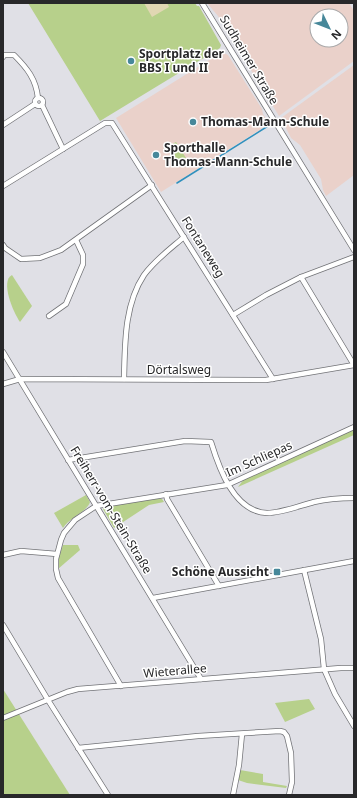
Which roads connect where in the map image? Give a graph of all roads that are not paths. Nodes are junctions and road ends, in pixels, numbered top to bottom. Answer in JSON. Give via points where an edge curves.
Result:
{"nodes":[{"id":1,"x":202,"y":3,"type":"edge"},
{"id":2,"x":3,"y":57,"type":"edge"},
{"id":3,"x":38,"y":98,"type":"junction"},
{"id":4,"x":35,"y":104,"type":"junction"},
{"id":5,"x":42,"y":105,"type":"junction"},
{"id":6,"x":3,"y":125,"type":"edge"},
{"id":7,"x":63,"y":149,"type":"junction"},
{"id":8,"x":152,"y":185,"type":"junction"},
{"id":9,"x":3,"y":186,"type":"edge"},
{"id":10,"x":184,"y":237,"type":"junction"},
{"id":11,"x":76,"y":240,"type":"junction"},
{"id":12,"x":3,"y":245,"type":"edge"},
{"id":13,"x":354,"y":250,"type":"edge"},
{"id":14,"x":354,"y":257,"type":"edge"},
{"id":15,"x":301,"y":277,"type":"junction"},
{"id":16,"x":234,"y":315,"type":"junction"},
{"id":17,"x":49,"y":316,"type":"dead end"},
{"id":18,"x":3,"y":352,"type":"edge"},
{"id":19,"x":354,"y":365,"type":"edge"},
{"id":20,"x":20,"y":379,"type":"junction"},
{"id":21,"x":272,"y":379,"type":"junction"},
{"id":22,"x":124,"y":380,"type":"junction"},
{"id":23,"x":3,"y":384,"type":"edge"},
{"id":24,"x":354,"y":427,"type":"edge"},
{"id":25,"x":68,"y":460,"type":"junction"},
{"id":26,"x":227,"y":485,"type":"junction"},
{"id":27,"x":166,"y":494,"type":"junction"},
{"id":28,"x":354,"y":498,"type":"edge"},
{"id":29,"x":96,"y":506,"type":"junction"},
{"id":30,"x":57,"y":554,"type":"junction"},
{"id":31,"x":3,"y":555,"type":"edge"},
{"id":32,"x":354,"y":561,"type":"edge"},
{"id":33,"x":304,"y":570,"type":"junction"},
{"id":34,"x":219,"y":586,"type":"junction"},
{"id":35,"x":152,"y":598,"type":"junction"},
{"id":36,"x":3,"y":625,"type":"edge"},
{"id":37,"x":354,"y":668,"type":"edge"},
{"id":38,"x":324,"y":669,"type":"junction"},
{"id":39,"x":201,"y":679,"type":"junction"},
{"id":40,"x":121,"y":686,"type":"junction"},
{"id":41,"x":48,"y":700,"type":"junction"},
{"id":42,"x":3,"y":718,"type":"edge"},
{"id":43,"x":354,"y":726,"type":"edge"},
{"id":44,"x":242,"y":734,"type":"junction"},
{"id":45,"x":78,"y":748,"type":"junction"},
{"id":46,"x":108,"y":795,"type":"edge"},
{"id":47,"x":233,"y":795,"type":"edge"},
{"id":48,"x":289,"y":795,"type":"edge"}],
"edges":[{"from":1,"to":13,"type":"street","name":"Sudheimer Straße"},
{"from":2,"to":3,"type":"street","via":[[14,56],[26,67],[37,88]]},
{"from":3,"to":4,"type":"street"},
{"from":3,"to":5,"type":"street","via":[[42,100]]},
{"from":4,"to":5,"type":"street"},
{"from":4,"to":6,"type":"street"},
{"from":5,"to":7,"type":"street"},
{"from":7,"to":8,"type":"street","name":"Fontaneweg","via":[[105,123],[111,123]]},
{"from":7,"to":9,"type":"street"},
{"from":8,"to":10,"type":"street","name":"Fontaneweg"},
{"from":8,"to":11,"type":"street"},
{"from":10,"to":16,"type":"street","name":"Fontaneweg"},
{"from":10,"to":22,"type":"street","via":[[150,268],[136,290],[127,322]]},
{"from":11,"to":12,"type":"street","via":[[61,250],[40,258],[21,259]]},
{"from":11,"to":17,"type":"street","via":[[83,255],[83,264],[66,304]]},
{"from":14,"to":15,"type":"street"},
{"from":15,"to":16,"type":"street"},
{"from":15,"to":19,"type":"street"},
{"from":16,"to":21,"type":"street","name":"Fontaneweg"},
{"from":18,"to":20,"type":"street","name":"Freiherr-vom-Stein-Straße"},
{"from":19,"to":21,"type":"street","name":"Dörtalsweg"},
{"from":20,"to":22,"type":"street","name":"Dörtalsweg"},
{"from":20,"to":23,"type":"street","name":"Dörtalsweg"},
{"from":20,"to":25,"type":"street","name":"Freiherr-vom-Stein-Straße"},
{"from":21,"to":22,"type":"street","name":"Dörtalsweg"},
{"from":24,"to":26,"type":"street","name":"Im Schliepas"},
{"from":25,"to":26,"type":"street","via":[[185,442],[211,442]]},
{"from":25,"to":29,"type":"street","name":"Freiherr-vom-Stein-Straße"},
{"from":26,"to":27,"type":"street","name":"Im Schliepas"},
{"from":26,"to":28,"type":"street","via":[[254,510],[268,513],[326,500]]},
{"from":27,"to":29,"type":"street","name":"Im Schliepas"},
{"from":27,"to":34,"type":"street"},
{"from":29,"to":30,"type":"street","via":[[68,527]]},
{"from":29,"to":35,"type":"street","name":"Freiherr-vom-Stein-Straße"},
{"from":30,"to":31,"type":"street","via":[[21,551]]},
{"from":30,"to":40,"type":"street","via":[[56,569],[61,584]]},
{"from":32,"to":33,"type":"street"},
{"from":33,"to":34,"type":"street"},
{"from":33,"to":38,"type":"street","via":[[321,639]]},
{"from":34,"to":35,"type":"street"},
{"from":35,"to":39,"type":"street","name":"Freiherr-vom-Stein-Straße"},
{"from":36,"to":41,"type":"street"},
{"from":37,"to":38,"type":"street","name":"Wieterallee"},
{"from":38,"to":39,"type":"street","name":"Wieterallee"},
{"from":38,"to":43,"type":"street"},
{"from":39,"to":40,"type":"street","name":"Wieterallee"},
{"from":40,"to":41,"type":"street","name":"Wieterallee","via":[[74,690]]},
{"from":41,"to":42,"type":"street","name":"Wieterallee"},
{"from":41,"to":45,"type":"street"},
{"from":44,"to":45,"type":"street"},
{"from":44,"to":47,"type":"street"},
{"from":44,"to":48,"type":"street","via":[[284,732],[290,744],[292,782]]},
{"from":45,"to":46,"type":"street"}]}
